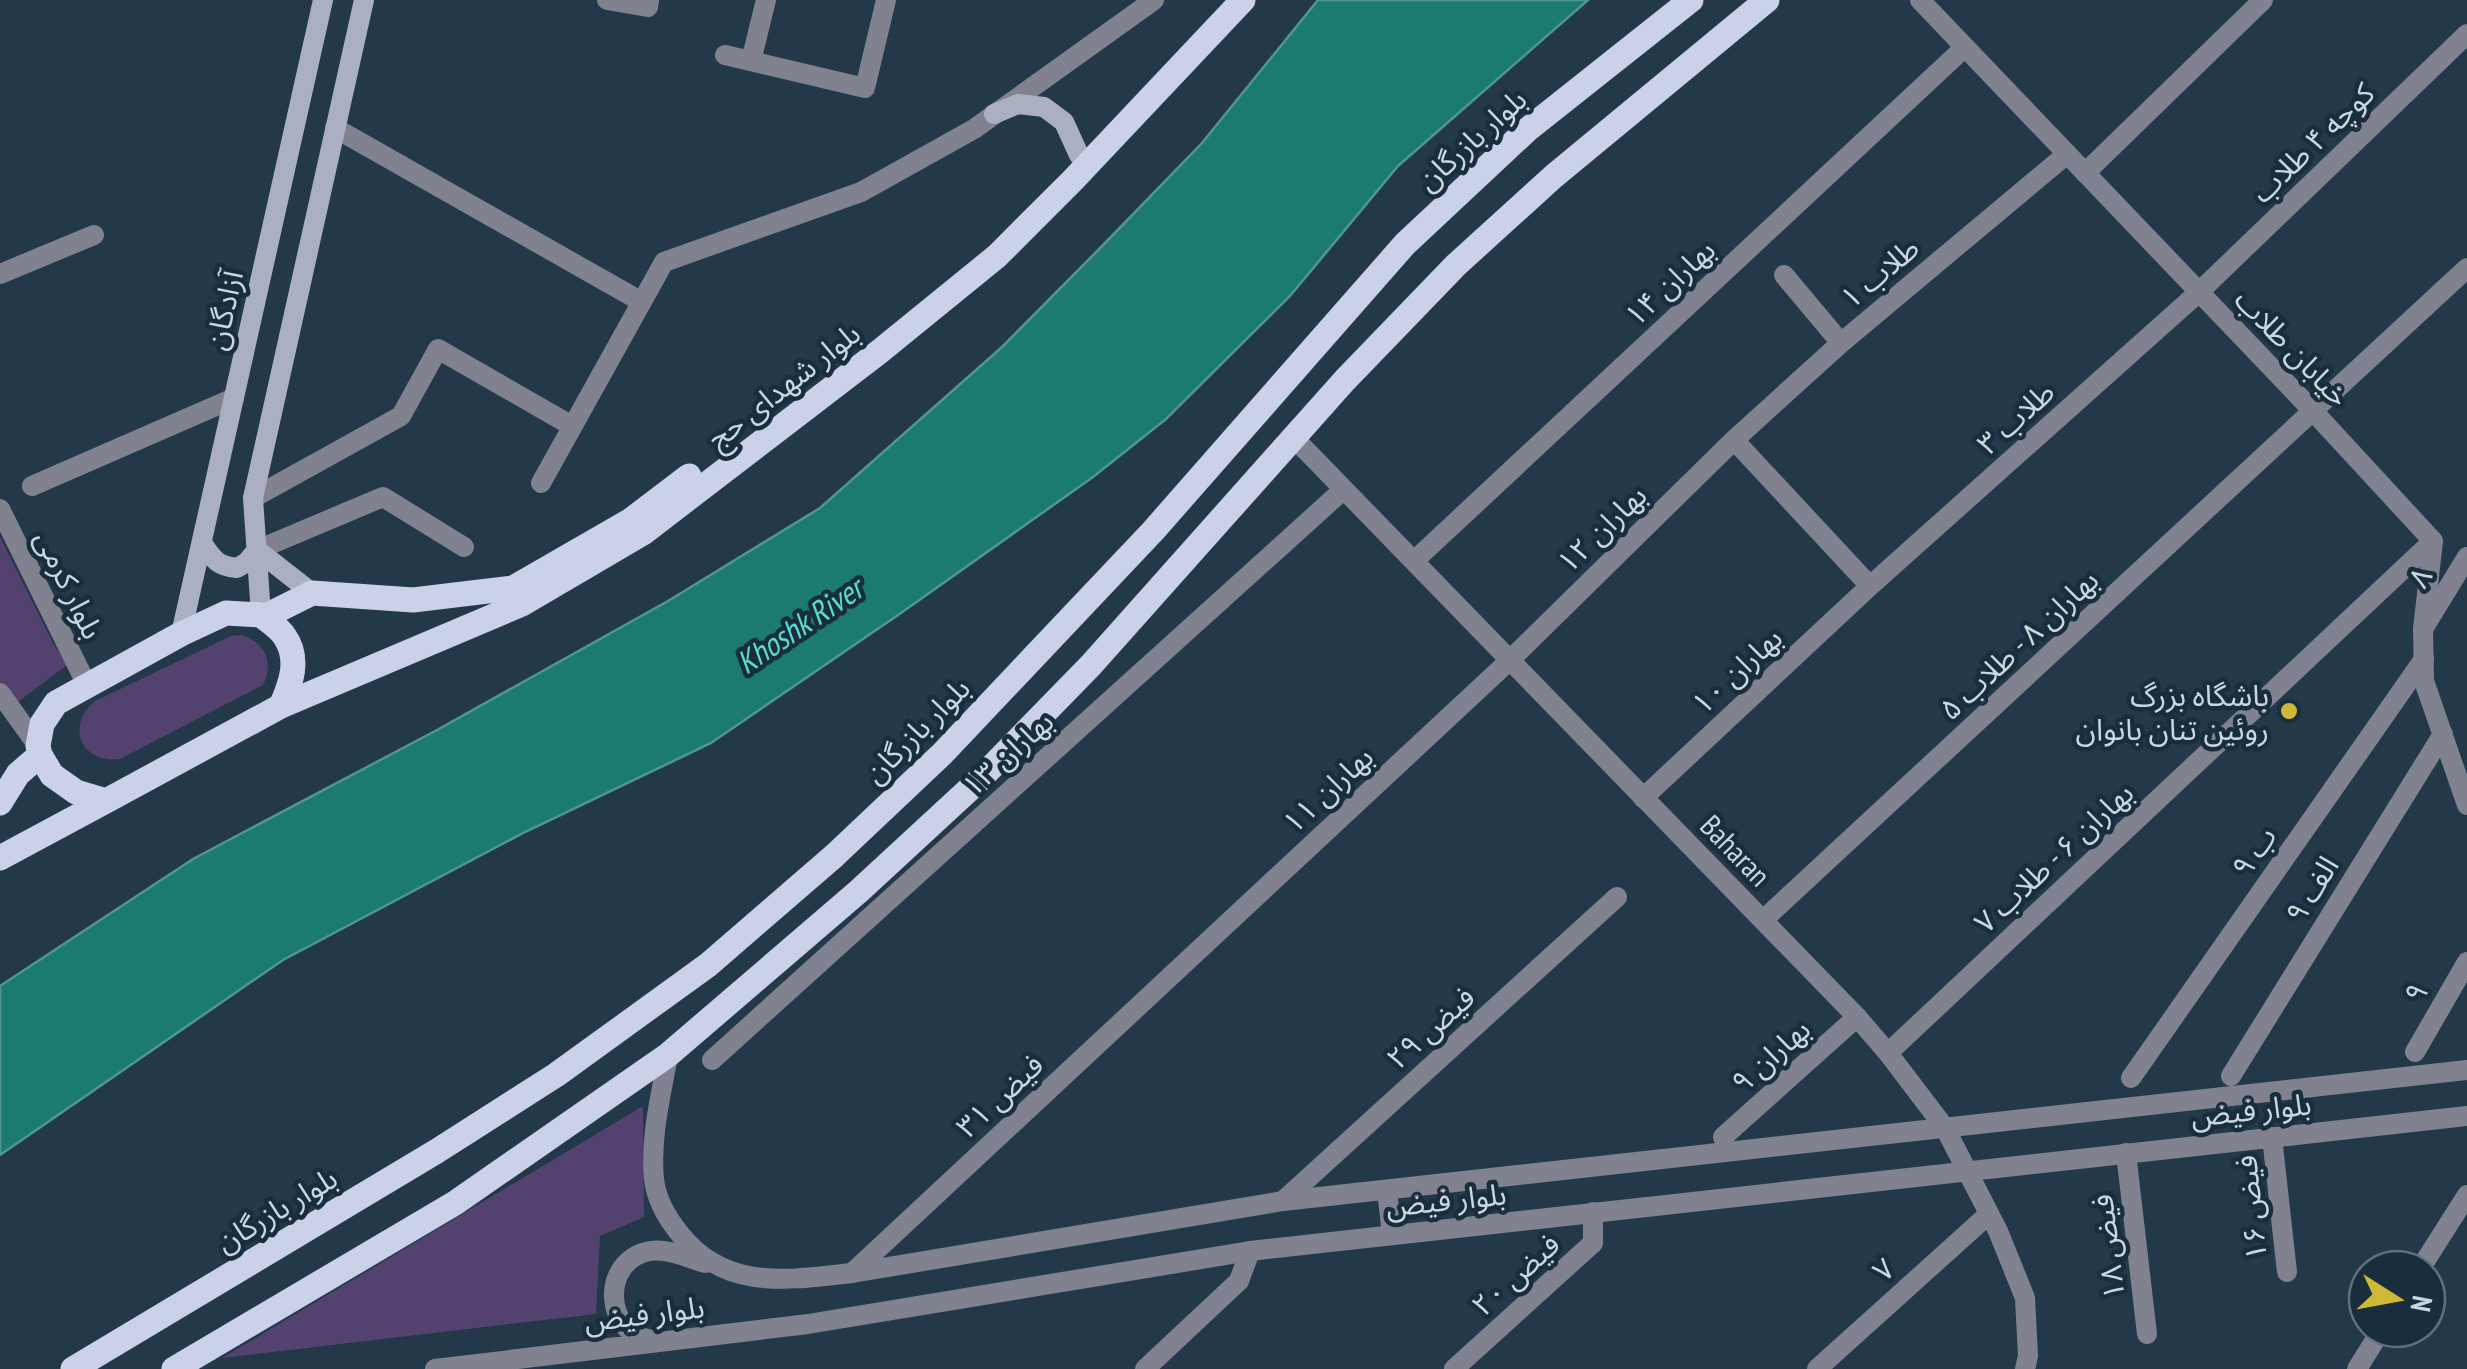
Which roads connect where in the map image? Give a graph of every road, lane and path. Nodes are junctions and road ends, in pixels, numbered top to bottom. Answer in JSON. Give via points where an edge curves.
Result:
{"nodes":[{"id":1,"x":323,"y":0,"type":"edge"},
{"id":2,"x":364,"y":0,"type":"edge"},
{"id":3,"x":607,"y":0,"type":"edge"},
{"id":4,"x":650,"y":0,"type":"edge"},
{"id":5,"x":766,"y":0,"type":"edge"},
{"id":6,"x":886,"y":0,"type":"edge"},
{"id":7,"x":1154,"y":0,"type":"edge"},
{"id":8,"x":1219,"y":0,"type":"edge"},
{"id":9,"x":1243,"y":0,"type":"edge"},
{"id":10,"x":1691,"y":0,"type":"edge"},
{"id":11,"x":1767,"y":0,"type":"edge"},
{"id":12,"x":1920,"y":0,"type":"edge"},
{"id":13,"x":2262,"y":0,"type":"edge"},
{"id":14,"x":2467,"y":34,"type":"edge"},
{"id":15,"x":1964,"y":48,"type":"junction"},
{"id":16,"x":725,"y":55,"type":"dead end"},
{"id":17,"x":751,"y":61,"type":"junction"},
{"id":18,"x":994,"y":114,"type":"junction"},
{"id":19,"x":335,"y":128,"type":"junction"},
{"id":20,"x":2067,"y":154,"type":"junction"},
{"id":21,"x":1078,"y":155,"type":"junction"},
{"id":22,"x":2086,"y":172,"type":"junction"},
{"id":23,"x":94,"y":235,"type":"dead end"},
{"id":24,"x":2467,"y":268,"type":"edge"},
{"id":25,"x":0,"y":274,"type":"edge"},
{"id":26,"x":1784,"y":274,"type":"dead end"},
{"id":27,"x":2199,"y":292,"type":"junction"},
{"id":28,"x":642,"y":302,"type":"junction"},
{"id":29,"x":1841,"y":343,"type":"junction"},
{"id":30,"x":234,"y":398,"type":"junction"},
{"id":31,"x":2313,"y":411,"type":"junction"},
{"id":32,"x":572,"y":426,"type":"junction"},
{"id":33,"x":1294,"y":438,"type":"junction"},
{"id":34,"x":1734,"y":440,"type":"junction"},
{"id":35,"x":540,"y":482,"type":"dead end"},
{"id":36,"x":32,"y":486,"type":"dead end"},
{"id":37,"x":1343,"y":490,"type":"junction"},
{"id":38,"x":253,"y":498,"type":"junction"},
{"id":39,"x":0,"y":509,"type":"edge"},
{"id":40,"x":2433,"y":542,"type":"junction"},
{"id":41,"x":202,"y":543,"type":"junction"},
{"id":42,"x":464,"y":547,"type":"dead end"},
{"id":43,"x":256,"y":550,"type":"junction"},
{"id":44,"x":2467,"y":556,"type":"edge"},
{"id":45,"x":1414,"y":561,"type":"junction"},
{"id":46,"x":1870,"y":586,"type":"junction"},
{"id":47,"x":312,"y":592,"type":"junction"},
{"id":48,"x":263,"y":616,"type":"junction"},
{"id":49,"x":2423,"y":630,"type":"junction"},
{"id":50,"x":181,"y":634,"type":"junction"},
{"id":51,"x":2424,"y":659,"type":"junction"},
{"id":52,"x":1510,"y":660,"type":"junction"},
{"id":53,"x":87,"y":685,"type":"junction"},
{"id":54,"x":0,"y":694,"type":"edge"},
{"id":55,"x":281,"y":706,"type":"junction"},
{"id":56,"x":2443,"y":734,"type":"junction"},
{"id":57,"x":39,"y":750,"type":"junction"},
{"id":58,"x":1643,"y":798,"type":"junction"},
{"id":59,"x":106,"y":801,"type":"junction"},
{"id":60,"x":2466,"y":801,"type":"edge"},
{"id":61,"x":0,"y":803,"type":"edge"},
{"id":62,"x":834,"y":856,"type":"junction"},
{"id":63,"x":0,"y":858,"type":"edge"},
{"id":64,"x":859,"y":891,"type":"junction"},
{"id":65,"x":1618,"y":897,"type":"dead end"},
{"id":66,"x":1763,"y":920,"type":"junction"},
{"id":67,"x":1186,"y":962,"type":"joint"},
{"id":68,"x":2467,"y":962,"type":"edge"},
{"id":69,"x":1857,"y":1017,"type":"junction"},
{"id":70,"x":2415,"y":1052,"type":"dead end"},
{"id":71,"x":1888,"y":1053,"type":"junction"},
{"id":72,"x":668,"y":1055,"type":"junction"},
{"id":73,"x":712,"y":1060,"type":"dead end"},
{"id":74,"x":2467,"y":1070,"type":"edge"},
{"id":75,"x":2230,"y":1076,"type":"dead end"},
{"id":76,"x":2132,"y":1078,"type":"dead end"},
{"id":77,"x":2467,"y":1116,"type":"edge"},
{"id":78,"x":1945,"y":1128,"type":"junction"},
{"id":79,"x":1722,"y":1137,"type":"dead end"},
{"id":80,"x":2272,"y":1137,"type":"junction"},
{"id":81,"x":2126,"y":1153,"type":"junction"},
{"id":82,"x":1967,"y":1171,"type":"junction"},
{"id":83,"x":1387,"y":1190,"type":"junction"},
{"id":84,"x":2467,"y":1195,"type":"edge"},
{"id":85,"x":1283,"y":1201,"type":"junction"},
{"id":86,"x":1594,"y":1212,"type":"junction"},
{"id":87,"x":1989,"y":1214,"type":"junction"},
{"id":88,"x":1392,"y":1235,"type":"junction"},
{"id":89,"x":2433,"y":1249,"type":"edge"},
{"id":90,"x":1250,"y":1251,"type":"junction"},
{"id":91,"x":716,"y":1266,"type":"junction"},
{"id":92,"x":2287,"y":1272,"type":"dead end"},
{"id":93,"x":852,"y":1273,"type":"junction"},
{"id":94,"x":2147,"y":1334,"type":"dead end"},
{"id":95,"x":663,"y":1341,"type":"junction"},
{"id":96,"x":493,"y":1366,"type":"edge"},
{"id":97,"x":73,"y":1369,"type":"edge"},
{"id":98,"x":174,"y":1369,"type":"edge"},
{"id":99,"x":435,"y":1369,"type":"edge"},
{"id":100,"x":1144,"y":1369,"type":"edge"},
{"id":101,"x":1454,"y":1369,"type":"edge"},
{"id":102,"x":1816,"y":1369,"type":"edge"},
{"id":103,"x":2024,"y":1369,"type":"edge"}],
"edges":[{"from":1,"to":30,"type":"main road","name":"آزادگان"},
{"from":2,"to":19,"type":"main road"},
{"from":3,"to":4,"type":"street","via":[[648,8]]},
{"from":5,"to":17,"type":"street"},
{"from":6,"to":17,"type":"street","via":[[865,88]]},
{"from":7,"to":18,"type":"street"},
{"from":8,"to":21,"type":"main road","name":"بلوار شهدای حج"},
{"from":9,"to":55,"type":"main road","name":"بلوار شهدای حج","via":[[997,256],[643,533],[522,604]]},
{"from":10,"to":62,"type":"main road","name":"بلوار بازرگان","via":[[1527,130],[1405,244],[1153,530],[942,754]]},
{"from":11,"to":33,"type":"main road","via":[[1456,265]]},
{"from":12,"to":15,"type":"street","name":"خیابان طلاب"},
{"from":13,"to":22,"type":"street"},
{"from":14,"to":27,"type":"street","name":"کوچه ۴ طلاب"},
{"from":15,"to":20,"type":"street","name":"خیابان طلاب"},
{"from":15,"to":45,"type":"street","name":"بهاران ۱۴"},
{"from":16,"to":17,"type":"street"},
{"from":18,"to":21,"type":"main road","via":[[1018,104],[1044,107],[1064,122]]},
{"from":18,"to":28,"type":"street","via":[[860,192],[664,262]]},
{"from":19,"to":28,"type":"street"},
{"from":19,"to":38,"type":"main road"},
{"from":20,"to":22,"type":"street","name":"خیابان طلاب"},
{"from":20,"to":29,"type":"street","name":"طلاب ۱"},
{"from":21,"to":47,"type":"main road","name":"بلوار شهدای حج","via":[[1002,231],[821,376],[631,520],[513,588],[413,600]]},
{"from":22,"to":27,"type":"street","name":"خیابان طلاب"},
{"from":23,"to":25,"type":"street"},
{"from":24,"to":31,"type":"street","name":"بهاران ۸ - طلاب ۵"},
{"from":26,"to":29,"type":"street"},
{"from":27,"to":31,"type":"street","name":"خیابان طلاب"},
{"from":27,"to":46,"type":"street","name":"طلاب ۳"},
{"from":28,"to":32,"type":"street"},
{"from":29,"to":34,"type":"street","name":"طلاب ۱"},
{"from":30,"to":36,"type":"street"},
{"from":30,"to":41,"type":"main road","name":"آزادگان"},
{"from":31,"to":40,"type":"street","name":"خیابان طلاب"},
{"from":31,"to":66,"type":"street","name":"بهاران ۸ - طلاب ۵"},
{"from":32,"to":35,"type":"street"},
{"from":32,"to":38,"type":"street","via":[[438,349],[401,416]]},
{"from":33,"to":37,"type":"street","name":"Baharan"},
{"from":33,"to":64,"type":"main road","via":[[1091,665]]},
{"from":34,"to":46,"type":"street"},
{"from":34,"to":52,"type":"street","name":"بهاران ۱۲"},
{"from":37,"to":45,"type":"street","name":"Baharan"},
{"from":37,"to":73,"type":"street","name":"بهاران ۱۳"},
{"from":38,"to":43,"type":"main road"},
{"from":39,"to":53,"type":"street","name":"بلوار کرمی"},
{"from":40,"to":49,"type":"street"},
{"from":40,"to":71,"type":"street","name":"بهاران ۶ - طلاب ۷"},
{"from":41,"to":43,"type":"main road","via":[[223,566],[238,568]]},
{"from":41,"to":50,"type":"main road","name":"آزادگان"},
{"from":42,"to":43,"type":"street","via":[[383,497]]},
{"from":43,"to":47,"type":"main road"},
{"from":43,"to":48,"type":"main road"},
{"from":44,"to":49,"type":"street","name":"۸"},
{"from":45,"to":52,"type":"street","name":"Baharan"},
{"from":46,"to":58,"type":"street","name":"بهاران ۱۰"},
{"from":47,"to":48,"type":"main road"},
{"from":48,"to":50,"type":"main road","via":[[226,614]]},
{"from":48,"to":55,"type":"main road","via":[[284,636],[292,657],[292,681]]},
{"from":49,"to":51,"type":"street"},
{"from":50,"to":53,"type":"main road"},
{"from":51,"to":56,"type":"street","via":[[2424,682]]},
{"from":51,"to":76,"type":"street","name":"۹ ب"},
{"from":52,"to":58,"type":"street","name":"Baharan"},
{"from":52,"to":67,"type":"street","name":"بهاران ۱۱"},
{"from":53,"to":57,"type":"main road","via":[[56,703],[42,724]]},
{"from":54,"to":57,"type":"street"},
{"from":55,"to":59,"type":"main road","name":"بلوار شهدای حج"},
{"from":56,"to":60,"type":"street"},
{"from":56,"to":75,"type":"street","name":"۹ الف"},
{"from":57,"to":59,"type":"main road","via":[[52,774],[76,792]]},
{"from":57,"to":61,"type":"main road"},
{"from":58,"to":66,"type":"street","name":"Baharan"},
{"from":59,"to":63,"type":"main road","name":"بلوار شهدای حج"},
{"from":62,"to":64,"type":"main road"},
{"from":62,"to":97,"type":"main road","name":"بلوار بازرگان","via":[[708,965],[556,1076]]},
{"from":64,"to":72,"type":"main road"},
{"from":65,"to":85,"type":"street","name":"فیض ۲۹"},
{"from":66,"to":69,"type":"street","name":"Baharan"},
{"from":67,"to":93,"type":"street","name":"فیض ۳۱"},
{"from":68,"to":70,"type":"street","name":"۹"},
{"from":69,"to":71,"type":"street","name":"Baharan"},
{"from":69,"to":79,"type":"street","name":"بهاران ۹"},
{"from":71,"to":78,"type":"street","name":"Baharan"},
{"from":72,"to":91,"type":"street","name":"بلوار فیض","via":[[654,1136],[654,1182],[666,1218]]},
{"from":72,"to":98,"type":"main road","via":[[456,1203]]},
{"from":74,"to":78,"type":"street","name":"بلوار فیض"},
{"from":77,"to":80,"type":"street","name":"بلوار فیض"},
{"from":78,"to":82,"type":"street","name":"Baharan"},
{"from":78,"to":83,"type":"street","name":"بلوار فیض"},
{"from":80,"to":81,"type":"street","name":"بلوار فیض"},
{"from":80,"to":92,"type":"street","name":"فیض ۱۶"},
{"from":81,"to":82,"type":"street","name":"بلوار فیض"},
{"from":81,"to":94,"type":"street","name":"فیض ۱۸"},
{"from":82,"to":86,"type":"street","name":"بلوار فیض"},
{"from":82,"to":87,"type":"street","name":"Baharan"},
{"from":83,"to":85,"type":"street","name":"بلوار فیض"},
{"from":83,"to":88,"type":"street"},
{"from":84,"to":89,"type":"street"},
{"from":85,"to":93,"type":"street","name":"بلوار فیض"},
{"from":86,"to":88,"type":"street","name":"بلوار فیض"},
{"from":86,"to":101,"type":"street","name":"فیض ۲۰","via":[[1593,1243]]},
{"from":87,"to":102,"type":"street","name":"۷"},
{"from":87,"to":103,"type":"street","name":"Baharan","via":[[2024,1298]]},
{"from":88,"to":90,"type":"street","name":"بلوار فیض"},
{"from":90,"to":95,"type":"street","name":"بلوار فیض","via":[[808,1324]]},
{"from":90,"to":100,"type":"street","via":[[1239,1281]]},
{"from":91,"to":93,"type":"street","name":"بلوار فیض","via":[[754,1278]]},
{"from":91,"to":95,"type":"street","via":[[651,1251],[621,1268],[612,1302],[618,1318],[630,1332]]},
{"from":95,"to":96,"type":"street","name":"بلوار فیض"},
{"from":96,"to":99,"type":"street","name":"بلوار فیض"}]}
